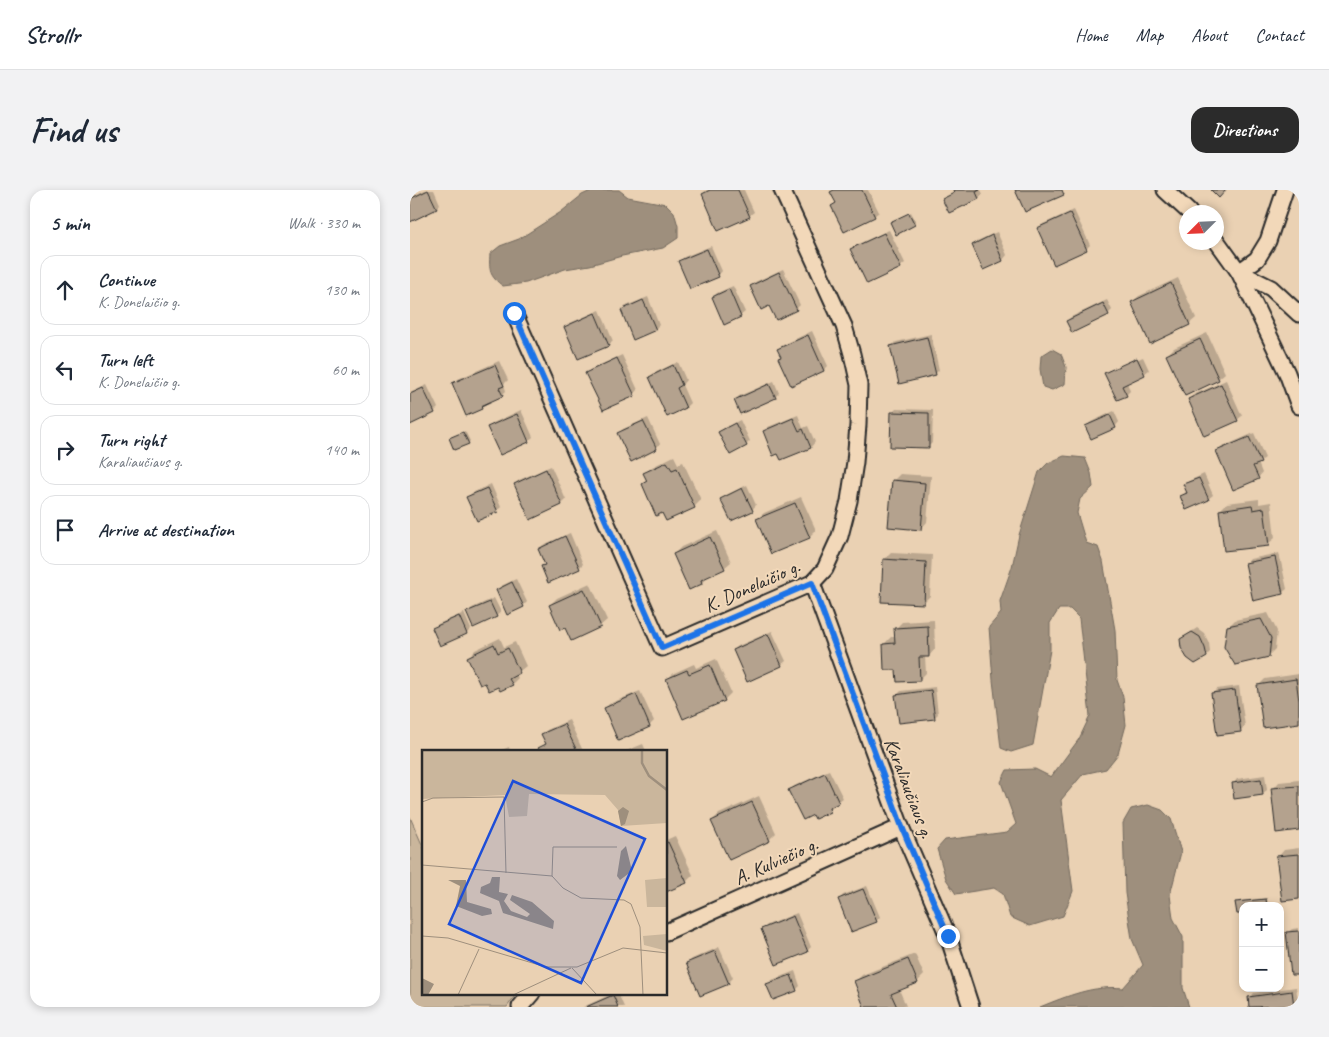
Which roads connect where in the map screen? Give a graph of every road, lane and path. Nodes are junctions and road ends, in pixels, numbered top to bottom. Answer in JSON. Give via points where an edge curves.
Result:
{"nodes":[{"id":1,"x":782,"y":190,"type":"edge"},
{"id":2,"x":1165,"y":190,"type":"edge"},
{"id":3,"x":1285,"y":190,"type":"edge"},
{"id":4,"x":1181,"y":205,"type":"edge"},
{"id":5,"x":1224,"y":250,"type":"edge"},
{"id":6,"x":1240,"y":272,"type":"junction"},
{"id":7,"x":514,"y":313,"type":"dead end"},
{"id":8,"x":1299,"y":314,"type":"edge"},
{"id":9,"x":1299,"y":406,"type":"edge"},
{"id":10,"x":812,"y":583,"type":"junction"},
{"id":11,"x":902,"y":827,"type":"junction"},
{"id":12,"x":668,"y":931,"type":"edge"},
{"id":13,"x":531,"y":994,"type":"edge"},
{"id":14,"x":520,"y":1006,"type":"edge"},
{"id":15,"x":970,"y":1007,"type":"edge"}],
"edges":[{"from":1,"to":10,"type":"street","name":"K. Donelaičio g.","via":[[844,326],[858,385],[858,425],[849,501],[840,536],[825,568]]},
{"from":2,"to":4,"type":"street"},
{"from":3,"to":6,"type":"street","via":[[1268,240],[1257,259]]},
{"from":5,"to":6,"type":"street"},
{"from":6,"to":8,"type":"street","via":[[1271,288]]},
{"from":6,"to":9,"type":"street"},
{"from":7,"to":10,"type":"street","name":"K. Donelaičio g.","via":[[662,648]]},
{"from":10,"to":11,"type":"street","name":"Karaliaučiaus g."},
{"from":11,"to":12,"type":"street","name":"A. Kulviečio g."},
{"from":11,"to":15,"type":"street","name":"Karaliaučiaus g.","via":[[948,936]]},
{"from":13,"to":14,"type":"street"}]}
